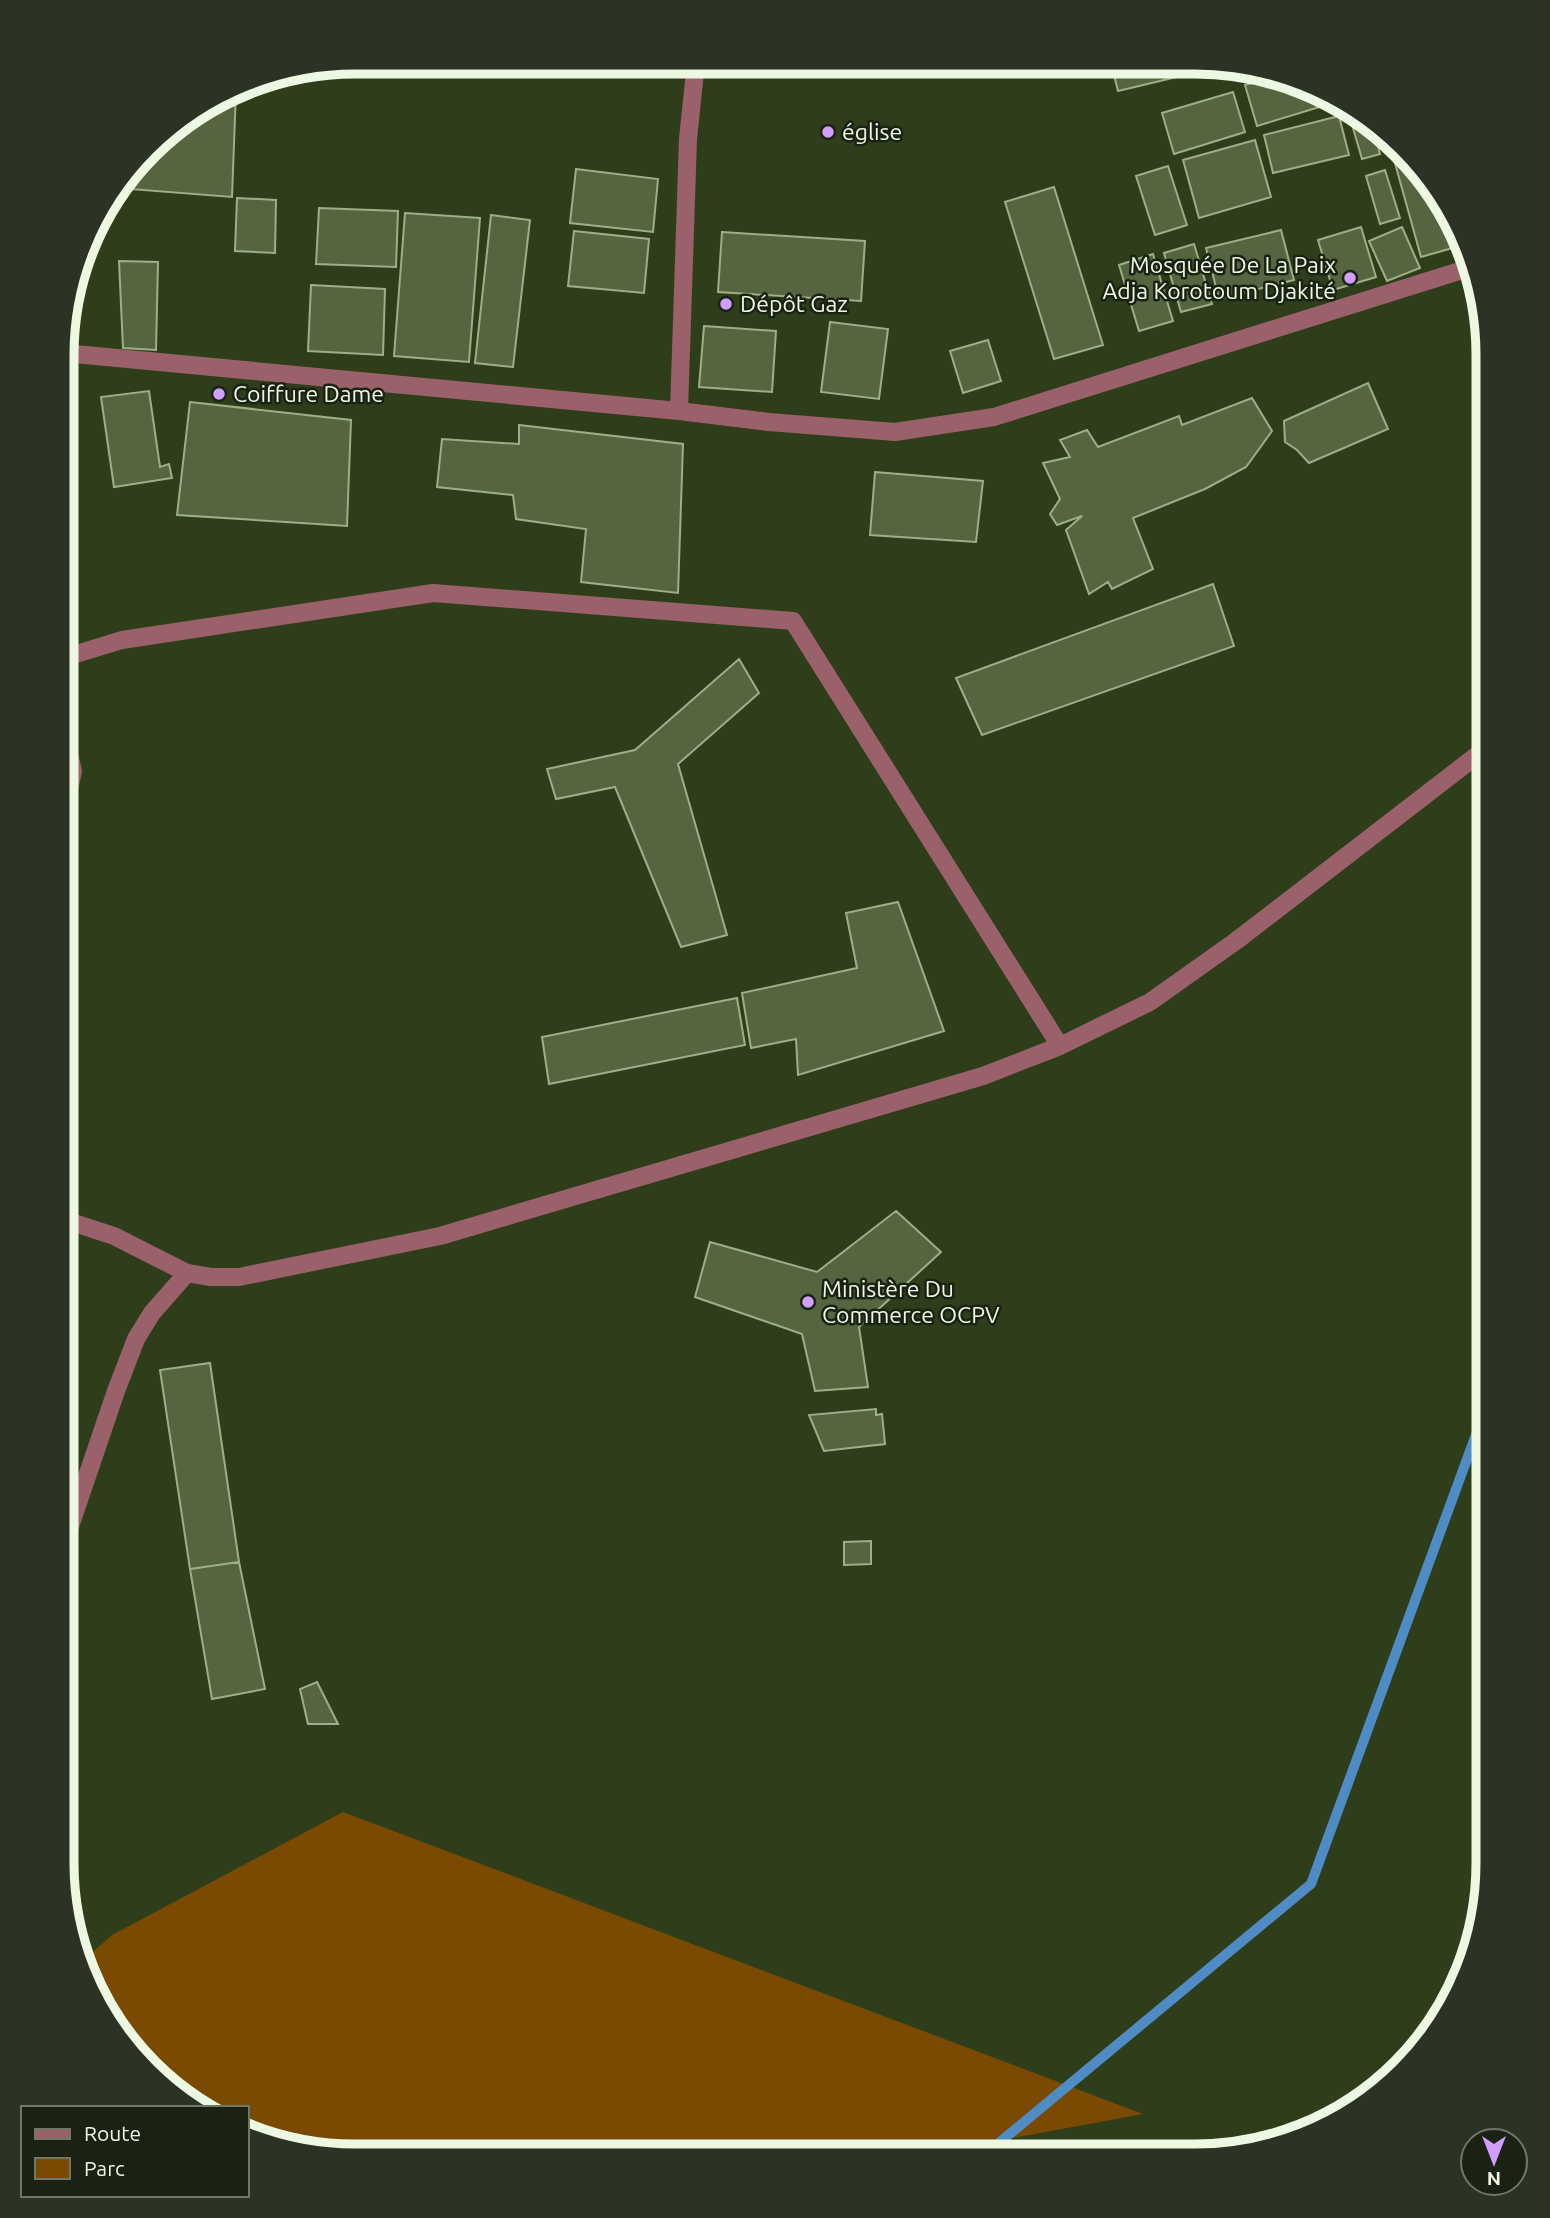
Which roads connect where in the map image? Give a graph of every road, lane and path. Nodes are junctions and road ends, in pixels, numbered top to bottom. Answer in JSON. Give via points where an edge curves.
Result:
{"nodes":[{"id":1,"x":695,"y":74,"type":"edge"},
{"id":2,"x":1464,"y":270,"type":"edge"},
{"id":3,"x":74,"y":354,"type":"edge"},
{"id":4,"x":678,"y":411,"type":"junction"},
{"id":5,"x":74,"y":655,"type":"edge"},
{"id":6,"x":1476,"y":756,"type":"edge"},
{"id":7,"x":1060,"y":1046,"type":"junction"},
{"id":8,"x":74,"y":1223,"type":"edge"},
{"id":9,"x":187,"y":1273,"type":"junction"},
{"id":10,"x":74,"y":1515,"type":"edge"}],
"edges":[{"from":1,"to":4,"type":"street","via":[[688,139]]},
{"from":2,"to":4,"type":"street","via":[[994,417],[895,432]]},
{"from":3,"to":4,"type":"street"},
{"from":5,"to":7,"type":"street","via":[[122,640],[433,593],[793,621]]},
{"from":6,"to":7,"type":"street","via":[[1150,1002]]},
{"from":7,"to":9,"type":"street","via":[[983,1076],[440,1236],[239,1277]]},
{"from":8,"to":9,"type":"street","via":[[114,1236]]},
{"from":9,"to":10,"type":"street","via":[[136,1339]]}]}
